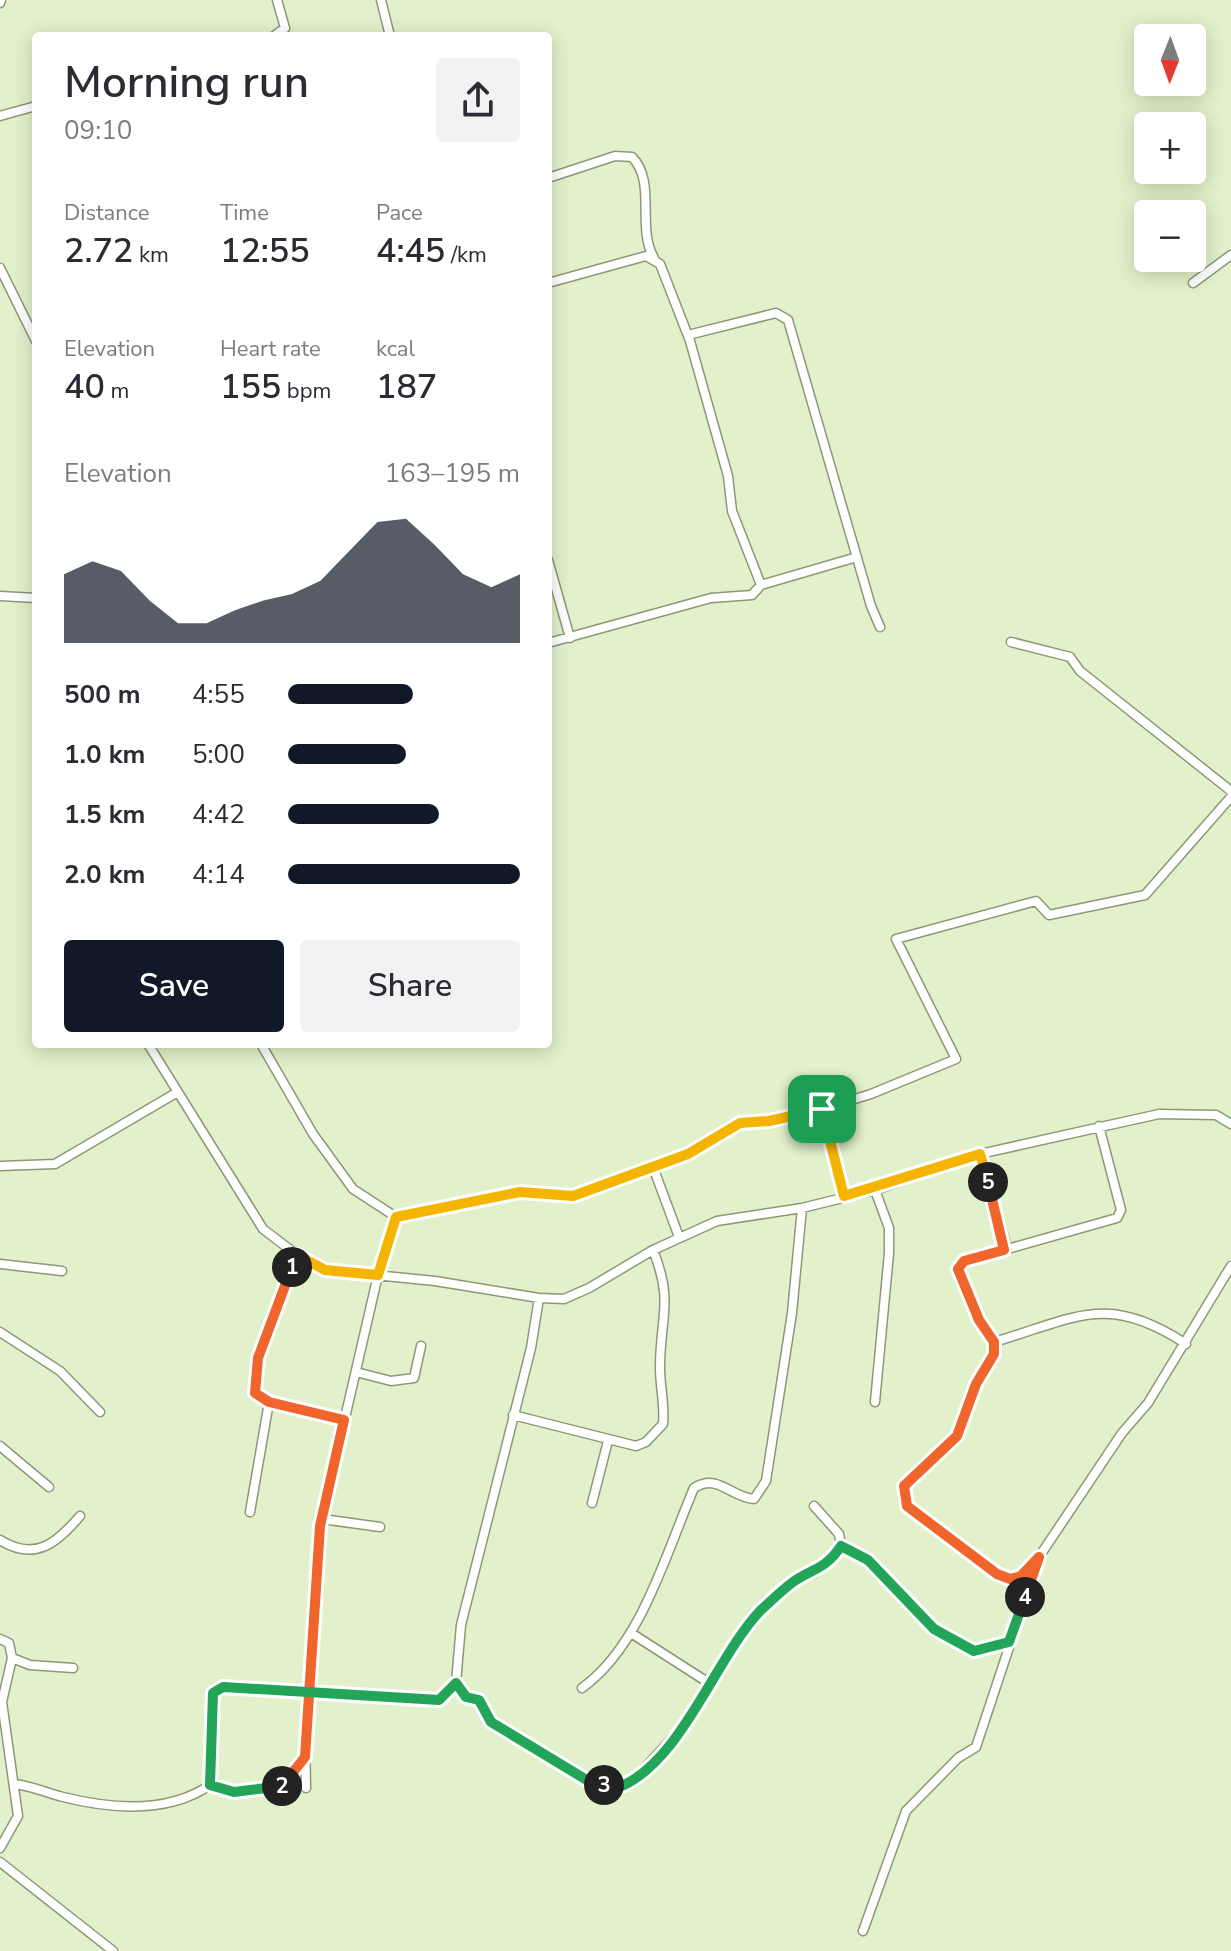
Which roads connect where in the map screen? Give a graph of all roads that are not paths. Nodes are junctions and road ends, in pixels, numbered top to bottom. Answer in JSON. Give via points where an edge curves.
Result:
{"nodes":[{"id":1,"x":277,"y":0,"type":"edge"},
{"id":2,"x":381,"y":0,"type":"edge"},
{"id":3,"x":280,"y":32,"type":"edge"},
{"id":4,"x":389,"y":32,"type":"edge"},
{"id":5,"x":32,"y":107,"type":"edge"},
{"id":6,"x":0,"y":116,"type":"edge"},
{"id":7,"x":552,"y":177,"type":"edge"},
{"id":8,"x":1231,"y":255,"type":"edge"},
{"id":9,"x":656,"y":262,"type":"junction"},
{"id":10,"x":0,"y":268,"type":"edge"},
{"id":11,"x":552,"y":282,"type":"edge"},
{"id":12,"x":1193,"y":283,"type":"dead end"},
{"id":13,"x":32,"y":333,"type":"edge"},
{"id":14,"x":688,"y":335,"type":"junction"},
{"id":15,"x":857,"y":557,"type":"junction"},
{"id":16,"x":552,"y":574,"type":"edge"},
{"id":17,"x":761,"y":585,"type":"junction"},
{"id":18,"x":0,"y":596,"type":"edge"},
{"id":19,"x":32,"y":598,"type":"edge"},
{"id":20,"x":880,"y":627,"type":"dead end"},
{"id":21,"x":570,"y":638,"type":"junction"},
{"id":22,"x":552,"y":642,"type":"edge"},
{"id":23,"x":1011,"y":642,"type":"dead end"},
{"id":24,"x":1231,"y":794,"type":"edge"},
{"id":25,"x":150,"y":1048,"type":"edge"},
{"id":26,"x":263,"y":1048,"type":"edge"},
{"id":27,"x":176,"y":1093,"type":"junction"},
{"id":28,"x":822,"y":1109,"type":"junction"},
{"id":29,"x":1231,"y":1124,"type":"edge"},
{"id":30,"x":1099,"y":1126,"type":"junction"},
{"id":31,"x":980,"y":1154,"type":"junction"},
{"id":32,"x":0,"y":1166,"type":"edge"},
{"id":33,"x":653,"y":1167,"type":"junction"},
{"id":34,"x":875,"y":1190,"type":"junction"},
{"id":35,"x":844,"y":1196,"type":"junction"},
{"id":36,"x":802,"y":1208,"type":"junction"},
{"id":37,"x":396,"y":1217,"type":"junction"},
{"id":38,"x":679,"y":1237,"type":"junction"},
{"id":39,"x":653,"y":1250,"type":"junction"},
{"id":40,"x":1004,"y":1250,"type":"junction"},
{"id":41,"x":297,"y":1255,"type":"junction"},
{"id":42,"x":0,"y":1264,"type":"edge"},
{"id":43,"x":1231,"y":1266,"type":"edge"},
{"id":44,"x":62,"y":1271,"type":"dead end"},
{"id":45,"x":378,"y":1275,"type":"junction"},
{"id":46,"x":539,"y":1298,"type":"junction"},
{"id":47,"x":0,"y":1332,"type":"edge"},
{"id":48,"x":994,"y":1342,"type":"junction"},
{"id":49,"x":1186,"y":1344,"type":"junction"},
{"id":50,"x":421,"y":1346,"type":"dead end"},
{"id":51,"x":356,"y":1372,"type":"junction"},
{"id":52,"x":269,"y":1402,"type":"junction"},
{"id":53,"x":875,"y":1402,"type":"dead end"},
{"id":54,"x":100,"y":1412,"type":"dead end"},
{"id":55,"x":513,"y":1415,"type":"junction"},
{"id":56,"x":344,"y":1420,"type":"junction"},
{"id":57,"x":608,"y":1441,"type":"junction"},
{"id":58,"x":0,"y":1446,"type":"edge"},
{"id":59,"x":49,"y":1487,"type":"dead end"},
{"id":60,"x":592,"y":1503,"type":"dead end"},
{"id":61,"x":814,"y":1506,"type":"dead end"},
{"id":62,"x":250,"y":1512,"type":"dead end"},
{"id":63,"x":80,"y":1516,"type":"dead end"},
{"id":64,"x":322,"y":1519,"type":"junction"},
{"id":65,"x":380,"y":1527,"type":"dead end"},
{"id":66,"x":0,"y":1540,"type":"edge"},
{"id":67,"x":841,"y":1546,"type":"junction"},
{"id":68,"x":1039,"y":1557,"type":"junction"},
{"id":69,"x":631,"y":1633,"type":"junction"},
{"id":70,"x":0,"y":1639,"type":"edge"},
{"id":71,"x":1009,"y":1642,"type":"junction"},
{"id":72,"x":12,"y":1658,"type":"junction"},
{"id":73,"x":73,"y":1668,"type":"dead end"},
{"id":74,"x":456,"y":1683,"type":"junction"},
{"id":75,"x":709,"y":1683,"type":"junction"},
{"id":76,"x":582,"y":1688,"type":"dead end"},
{"id":77,"x":308,"y":1695,"type":"junction"},
{"id":78,"x":305,"y":1757,"type":"junction"},
{"id":79,"x":15,"y":1784,"type":"junction"},
{"id":80,"x":210,"y":1785,"type":"junction"},
{"id":81,"x":306,"y":1788,"type":"dead end"},
{"id":82,"x":0,"y":1848,"type":"edge"},
{"id":83,"x":0,"y":1862,"type":"edge"},
{"id":84,"x":863,"y":1931,"type":"dead end"},
{"id":85,"x":113,"y":1951,"type":"edge"}],
"edges":[{"from":1,"to":3,"type":"street","via":[[285,28]]},
{"from":2,"to":4,"type":"street"},
{"from":5,"to":6,"type":"street"},
{"from":7,"to":9,"type":"street","via":[[615,156],[632,157],[642,169],[647,243]]},
{"from":8,"to":12,"type":"street"},
{"from":9,"to":11,"type":"street","via":[[638,257]]},
{"from":9,"to":14,"type":"street"},
{"from":10,"to":13,"type":"street"},
{"from":14,"to":15,"type":"street","via":[[776,313],[788,320]]},
{"from":14,"to":17,"type":"street","via":[[728,476],[732,511]]},
{"from":15,"to":17,"type":"street"},
{"from":15,"to":20,"type":"street"},
{"from":16,"to":21,"type":"street"},
{"from":17,"to":21,"type":"street","via":[[752,595],[711,598]]},
{"from":18,"to":19,"type":"street"},
{"from":21,"to":22,"type":"street"},
{"from":23,"to":24,"type":"street","via":[[1070,657],[1092,681]]},
{"from":24,"to":28,"type":"street","via":[[1145,895],[1049,915],[1036,901],[896,939],[956,1059]]},
{"from":25,"to":27,"type":"street"},
{"from":26,"to":37,"type":"street","via":[[313,1134],[353,1189]]},
{"from":27,"to":32,"type":"street","via":[[55,1164]]},
{"from":27,"to":41,"type":"street","via":[[263,1229]]},
{"from":28,"to":33,"type":"street","via":[[740,1123],[688,1154]]},
{"from":28,"to":35,"type":"street"},
{"from":29,"to":30,"type":"street","via":[[1216,1115],[1159,1114]]},
{"from":30,"to":31,"type":"street"},
{"from":30,"to":40,"type":"street","via":[[1121,1210],[1117,1218]]},
{"from":31,"to":34,"type":"street"},
{"from":31,"to":40,"type":"street"},
{"from":33,"to":37,"type":"street","via":[[573,1196],[520,1192]]},
{"from":33,"to":38,"type":"street"},
{"from":34,"to":35,"type":"street"},
{"from":34,"to":53,"type":"street","via":[[889,1228]]},
{"from":35,"to":36,"type":"street"},
{"from":36,"to":38,"type":"street","via":[[717,1221]]},
{"from":36,"to":69,"type":"street","via":[[766,1481],[754,1499],[740,1498],[713,1481],[694,1488]]},
{"from":37,"to":45,"type":"street"},
{"from":38,"to":39,"type":"street"},
{"from":39,"to":46,"type":"street","via":[[564,1299]]},
{"from":39,"to":57,"type":"street","via":[[667,1299],[660,1369],[663,1424],[636,1446]]},
{"from":40,"to":48,"type":"street","via":[[964,1261],[958,1269]]},
{"from":41,"to":45,"type":"street","via":[[325,1270]]},
{"from":41,"to":52,"type":"street","via":[[258,1358],[255,1393]]},
{"from":42,"to":44,"type":"street"},
{"from":43,"to":49,"type":"street"},
{"from":45,"to":46,"type":"street"},
{"from":45,"to":51,"type":"street"},
{"from":46,"to":55,"type":"street"},
{"from":47,"to":54,"type":"street","via":[[60,1371]]},
{"from":48,"to":49,"type":"street","via":[[1096,1312],[1133,1315]]},
{"from":48,"to":68,"type":"street","via":[[994,1354],[976,1384],[957,1436],[904,1486],[907,1506],[997,1574],[1021,1576]]},
{"from":49,"to":68,"type":"street"},
{"from":50,"to":51,"type":"street","via":[[414,1378],[391,1381]]},
{"from":51,"to":56,"type":"street"},
{"from":52,"to":56,"type":"street"},
{"from":52,"to":62,"type":"street"},
{"from":55,"to":57,"type":"street"},
{"from":55,"to":74,"type":"street","via":[[463,1615]]},
{"from":56,"to":64,"type":"street"},
{"from":57,"to":60,"type":"street"},
{"from":58,"to":59,"type":"street"},
{"from":61,"to":67,"type":"street","via":[[839,1534]]},
{"from":63,"to":66,"type":"street","via":[[59,1541],[36,1550],[13,1548]]},
{"from":64,"to":65,"type":"street"},
{"from":64,"to":77,"type":"street"},
{"from":67,"to":71,"type":"street","via":[[868,1560],[934,1629],[974,1651]]},
{"from":67,"to":75,"type":"street","via":[[815,1573],[795,1580],[761,1610]]},
{"from":68,"to":71,"type":"street"},
{"from":69,"to":75,"type":"street"},
{"from":69,"to":76,"type":"street","via":[[601,1675]]},
{"from":70,"to":72,"type":"street","via":[[9,1643]]},
{"from":71,"to":84,"type":"street","via":[[976,1747],[958,1758],[906,1811]]},
{"from":72,"to":73,"type":"street"},
{"from":72,"to":79,"type":"street","via":[[2,1702]]},
{"from":74,"to":75,"type":"street","via":[[466,1697],[479,1700],[491,1722],[590,1782],[617,1788],[643,1773],[688,1721]]},
{"from":74,"to":77,"type":"street","via":[[439,1700]]},
{"from":77,"to":78,"type":"street"},
{"from":77,"to":80,"type":"street","via":[[223,1687],[213,1693]]},
{"from":78,"to":80,"type":"street","via":[[280,1787],[234,1792]]},
{"from":78,"to":81,"type":"street"},
{"from":79,"to":80,"type":"street","via":[[112,1806],[149,1806],[194,1796]]},
{"from":79,"to":82,"type":"street","via":[[18,1816]]},
{"from":83,"to":85,"type":"street"}]}
